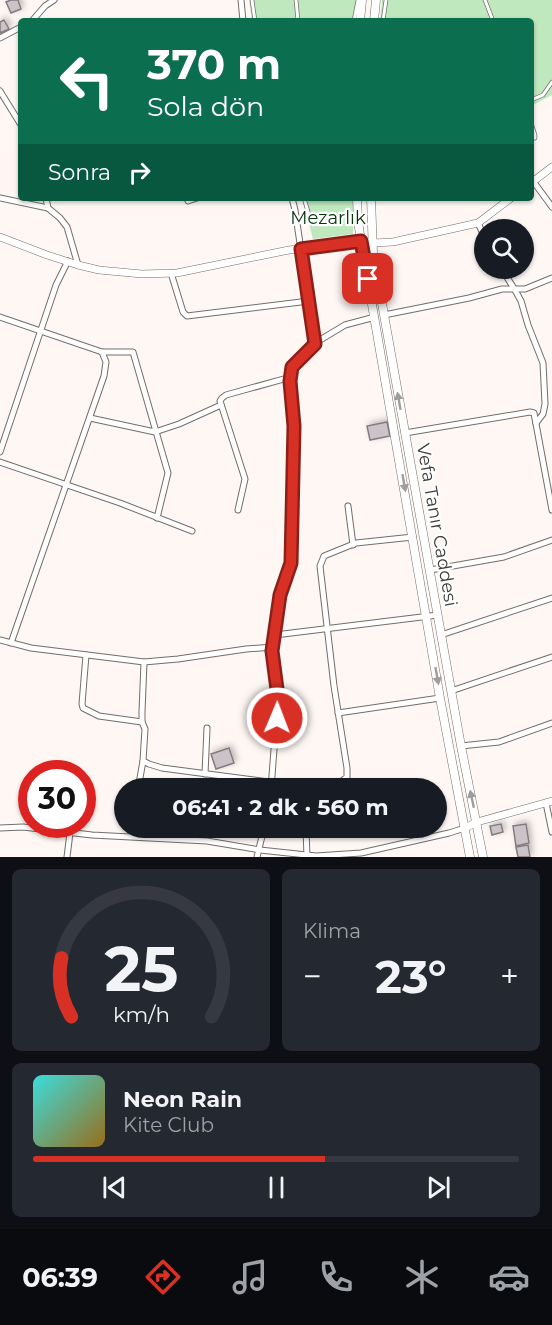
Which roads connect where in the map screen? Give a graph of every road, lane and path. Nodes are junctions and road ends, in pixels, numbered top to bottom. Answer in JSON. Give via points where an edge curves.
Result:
{"nodes":[{"id":1,"x":54,"y":0,"type":"edge"},
{"id":2,"x":241,"y":0,"type":"edge"},
{"id":3,"x":252,"y":0,"type":"edge"},
{"id":4,"x":296,"y":0,"type":"edge"},
{"id":5,"x":360,"y":0,"type":"edge"},
{"id":6,"x":376,"y":0,"type":"edge"},
{"id":7,"x":386,"y":0,"type":"edge"},
{"id":8,"x":486,"y":0,"type":"edge"},
{"id":9,"x":35,"y":18,"type":"edge"},
{"id":10,"x":243,"y":18,"type":"edge"},
{"id":11,"x":255,"y":18,"type":"edge"},
{"id":12,"x":298,"y":18,"type":"edge"},
{"id":13,"x":355,"y":18,"type":"edge"},
{"id":14,"x":360,"y":18,"type":"edge"},
{"id":15,"x":374,"y":18,"type":"edge"},
{"id":16,"x":383,"y":18,"type":"edge"},
{"id":17,"x":492,"y":18,"type":"edge"},
{"id":18,"x":18,"y":29,"type":"edge"},
{"id":19,"x":0,"y":38,"type":"edge"},
{"id":20,"x":552,"y":82,"type":"edge"},
{"id":21,"x":0,"y":91,"type":"edge"},
{"id":22,"x":534,"y":99,"type":"edge"},
{"id":23,"x":18,"y":120,"type":"edge"},
{"id":24,"x":552,"y":167,"type":"edge"},
{"id":25,"x":534,"y":180,"type":"edge"},
{"id":26,"x":534,"y":184,"type":"edge"},
{"id":27,"x":0,"y":198,"type":"edge"},
{"id":28,"x":47,"y":201,"type":"edge"},
{"id":29,"x":293,"y":201,"type":"edge"},
{"id":30,"x":305,"y":201,"type":"edge"},
{"id":31,"x":357,"y":201,"type":"edge"},
{"id":32,"x":370,"y":201,"type":"edge"},
{"id":33,"x":507,"y":201,"type":"edge"},
{"id":34,"x":552,"y":207,"type":"edge"},
{"id":35,"x":48,"y":208,"type":"junction"},
{"id":36,"x":483,"y":219,"type":"edge"},
{"id":37,"x":310,"y":222,"type":"dead end"},
{"id":38,"x":474,"y":224,"type":"edge"},
{"id":39,"x":0,"y":237,"type":"edge"},
{"id":40,"x":361,"y":241,"type":"junction"},
{"id":41,"x":373,"y":243,"type":"junction"},
{"id":42,"x":301,"y":249,"type":"junction"},
{"id":43,"x":68,"y":261,"type":"junction"},
{"id":44,"x":78,"y":265,"type":"junction"},
{"id":45,"x":171,"y":273,"type":"junction"},
{"id":46,"x":552,"y":278,"type":"edge"},
{"id":47,"x":508,"y":279,"type":"edge"},
{"id":48,"x":515,"y":290,"type":"junction"},
{"id":49,"x":309,"y":301,"type":"junction"},
{"id":50,"x":384,"y":315,"type":"junction"},
{"id":51,"x":0,"y":317,"type":"edge"},
{"id":52,"x":375,"y":317,"type":"junction"},
{"id":53,"x":41,"y":331,"type":"junction"},
{"id":54,"x":315,"y":344,"type":"junction"},
{"id":55,"x":102,"y":352,"type":"junction"},
{"id":56,"x":552,"y":361,"type":"edge"},
{"id":57,"x":543,"y":363,"type":"junction"},
{"id":58,"x":291,"y":377,"type":"junction"},
{"id":59,"x":220,"y":405,"type":"junction"},
{"id":60,"x":90,"y":418,"type":"junction"},
{"id":61,"x":536,"y":423,"type":"junction"},
{"id":62,"x":155,"y":432,"type":"junction"},
{"id":63,"x":405,"y":433,"type":"junction"},
{"id":64,"x":0,"y":452,"type":"edge"},
{"id":65,"x":0,"y":462,"type":"edge"},
{"id":66,"x":67,"y":485,"type":"junction"},
{"id":67,"x":348,"y":506,"type":"dead end"},
{"id":68,"x":238,"y":510,"type":"dead end"},
{"id":69,"x":552,"y":510,"type":"edge"},
{"id":70,"x":157,"y":518,"type":"junction"},
{"id":71,"x":192,"y":531,"type":"dead end"},
{"id":72,"x":413,"y":537,"type":"junction"},
{"id":73,"x":552,"y":540,"type":"edge"},
{"id":74,"x":353,"y":545,"type":"junction"},
{"id":75,"x":430,"y":570,"type":"junction"},
{"id":76,"x":552,"y":598,"type":"edge"},
{"id":77,"x":438,"y":615,"type":"junction"},
{"id":78,"x":426,"y":617,"type":"junction"},
{"id":79,"x":327,"y":629,"type":"junction"},
{"id":80,"x":274,"y":635,"type":"junction"},
{"id":81,"x":441,"y":635,"type":"junction"},
{"id":82,"x":0,"y":640,"type":"edge"},
{"id":83,"x":11,"y":643,"type":"junction"},
{"id":84,"x":273,"y":647,"type":"junction"},
{"id":85,"x":86,"y":655,"type":"junction"},
{"id":86,"x":552,"y":657,"type":"edge"},
{"id":87,"x":144,"y":662,"type":"junction"},
{"id":88,"x":451,"y":691,"type":"junction"},
{"id":89,"x":440,"y":698,"type":"junction"},
{"id":90,"x":338,"y":713,"type":"junction"},
{"id":91,"x":142,"y":722,"type":"junction"},
{"id":92,"x":552,"y":723,"type":"edge"},
{"id":93,"x":207,"y":728,"type":"dead end"},
{"id":94,"x":461,"y":746,"type":"junction"},
{"id":95,"x":143,"y":760,"type":"junction"},
{"id":96,"x":205,"y":774,"type":"junction"},
{"id":97,"x":140,"y":778,"type":"edge"},
{"id":98,"x":227,"y":778,"type":"edge"},
{"id":99,"x":273,"y":778,"type":"edge"},
{"id":100,"x":346,"y":778,"type":"edge"},
{"id":101,"x":549,"y":802,"type":"edge"},
{"id":102,"x":477,"y":822,"type":"junction"},
{"id":103,"x":18,"y":826,"type":"edge"},
{"id":104,"x":0,"y":828,"type":"edge"},
{"id":105,"x":465,"y":828,"type":"junction"},
{"id":106,"x":552,"y":832,"type":"edge"},
{"id":107,"x":96,"y":835,"type":"edge"},
{"id":108,"x":114,"y":836,"type":"edge"},
{"id":109,"x":69,"y":838,"type":"edge"},
{"id":110,"x":149,"y":838,"type":"edge"},
{"id":111,"x":262,"y":838,"type":"edge"},
{"id":112,"x":306,"y":838,"type":"edge"},
{"id":113,"x":260,"y":850,"type":"junction"},
{"id":114,"x":307,"y":856,"type":"edge"},
{"id":115,"x":67,"y":857,"type":"edge"},
{"id":116,"x":257,"y":857,"type":"edge"},
{"id":117,"x":470,"y":857,"type":"edge"},
{"id":118,"x":483,"y":857,"type":"edge"}],
"edges":[{"from":1,"to":9,"type":"street"},
{"from":2,"to":10,"type":"street"},
{"from":3,"to":11,"type":"lane"},
{"from":4,"to":12,"type":"lane"},
{"from":5,"to":13,"type":"lane"},
{"from":5,"to":14,"type":"main road"},
{"from":6,"to":15,"type":"main road"},
{"from":7,"to":16,"type":"lane"},
{"from":8,"to":17,"type":"lane"},
{"from":18,"to":19,"type":"street"},
{"from":20,"to":22,"type":"lane","via":[[543,95]]},
{"from":21,"to":23,"type":"street"},
{"from":24,"to":25,"type":"street"},
{"from":26,"to":34,"type":"street"},
{"from":27,"to":35,"type":"street"},
{"from":28,"to":35,"type":"street"},
{"from":29,"to":42,"type":"street"},
{"from":30,"to":37,"type":"lane"},
{"from":31,"to":40,"type":"main road","name":"Vefa Tanır Caddesi"},
{"from":32,"to":41,"type":"main road","name":"Vefa Tanır Caddesi"},
{"from":33,"to":36,"type":"street"},
{"from":35,"to":44,"type":"street","via":[[67,227]]},
{"from":38,"to":41,"type":"street"},
{"from":39,"to":43,"type":"street"},
{"from":40,"to":41,"type":"street"},
{"from":40,"to":42,"type":"street"},
{"from":40,"to":52,"type":"main road","name":"Vefa Tanır Caddesi"},
{"from":41,"to":50,"type":"main road","name":"Vefa Tanır Caddesi"},
{"from":42,"to":45,"type":"street"},
{"from":42,"to":49,"type":"street"},
{"from":43,"to":44,"type":"street"},
{"from":43,"to":53,"type":"street"},
{"from":44,"to":45,"type":"street","via":[[142,274]]},
{"from":45,"to":49,"type":"street","via":[[187,316]]},
{"from":46,"to":48,"type":"street"},
{"from":47,"to":48,"type":"street"},
{"from":48,"to":50,"type":"street","via":[[502,289]]},
{"from":48,"to":57,"type":"street"},
{"from":49,"to":54,"type":"street"},
{"from":63,"to":50,"type":"main road","name":"Vefa Tanır Caddesi","one_way":true},
{"from":51,"to":53,"type":"street"},
{"from":52,"to":54,"type":"street","via":[[345,325]]},
{"from":52,"to":72,"type":"main road","name":"Vefa Tanır Caddesi","one_way":true},
{"from":53,"to":55,"type":"street"},
{"from":53,"to":64,"type":"street"},
{"from":54,"to":58,"type":"street","via":[[292,367]]},
{"from":55,"to":60,"type":"street","via":[[106,362],[104,376]]},
{"from":55,"to":62,"type":"street","via":[[133,352]]},
{"from":56,"to":57,"type":"street"},
{"from":57,"to":61,"type":"street","via":[[543,414]]},
{"from":58,"to":59,"type":"street","via":[[226,395]]},
{"from":58,"to":80,"type":"street","via":[[291,563],[280,595]]},
{"from":59,"to":62,"type":"street"},
{"from":59,"to":68,"type":"street","via":[[245,478]]},
{"from":60,"to":62,"type":"street"},
{"from":60,"to":66,"type":"street"},
{"from":61,"to":63,"type":"street","via":[[534,413],[530,412]]},
{"from":61,"to":69,"type":"street"},
{"from":62,"to":70,"type":"street","via":[[168,473]]},
{"from":63,"to":75,"type":"main road","name":"Vefa Tanır Caddesi"},
{"from":65,"to":66,"type":"street"},
{"from":66,"to":70,"type":"street"},
{"from":66,"to":83,"type":"street"},
{"from":67,"to":74,"type":"street"},
{"from":70,"to":71,"type":"street"},
{"from":72,"to":74,"type":"street"},
{"from":72,"to":78,"type":"main road","name":"Vefa Tanır Caddesi"},
{"from":73,"to":75,"type":"street","via":[[504,557]]},
{"from":74,"to":79,"type":"street","via":[[324,556],[322,561]]},
{"from":75,"to":77,"type":"main road","name":"Vefa Tanır Caddesi"},
{"from":76,"to":81,"type":"street"},
{"from":77,"to":78,"type":"street"},
{"from":77,"to":81,"type":"main road","name":"Vefa Tanır Caddesi"},
{"from":78,"to":79,"type":"street"},
{"from":78,"to":89,"type":"main road","name":"Vefa Tanır Caddesi","one_way":true},
{"from":79,"to":80,"type":"street"},
{"from":79,"to":90,"type":"street"},
{"from":80,"to":84,"type":"street"},
{"from":81,"to":88,"type":"main road","name":"Vefa Tanır Caddesi"},
{"from":82,"to":83,"type":"street"},
{"from":83,"to":85,"type":"street"},
{"from":84,"to":87,"type":"street"},
{"from":84,"to":99,"type":"street","via":[[278,697]]},
{"from":85,"to":87,"type":"street"},
{"from":85,"to":91,"type":"street","via":[[84,708],[99,716]]},
{"from":86,"to":88,"type":"street"},
{"from":87,"to":91,"type":"street"},
{"from":88,"to":94,"type":"main road","name":"Vefa Tanır Caddesi"},
{"from":89,"to":90,"type":"street"},
{"from":89,"to":105,"type":"main road","name":"Vefa Tanır Caddesi"},
{"from":90,"to":100,"type":"street"},
{"from":91,"to":95,"type":"street"},
{"from":92,"to":94,"type":"street","via":[[499,742]]},
{"from":93,"to":96,"type":"street"},
{"from":102,"to":94,"type":"main road","name":"Vefa Tanır Caddesi","one_way":true},
{"from":95,"to":96,"type":"street","via":[[162,768]]},
{"from":95,"to":97,"type":"street"},
{"from":96,"to":98,"type":"street"},
{"from":101,"to":102,"type":"street"},
{"from":101,"to":106,"type":"street"},
{"from":102,"to":105,"type":"street"},
{"from":102,"to":118,"type":"main road","name":"Vefa Tanır Caddesi"},
{"from":103,"to":104,"type":"street"},
{"from":105,"to":114,"type":"street","via":[[361,853]]},
{"from":105,"to":117,"type":"main road","name":"Vefa Tanır Caddesi"},
{"from":107,"to":108,"type":"street"},
{"from":109,"to":115,"type":"street"},
{"from":110,"to":113,"type":"street","via":[[207,841]]},
{"from":111,"to":113,"type":"street"},
{"from":112,"to":114,"type":"street"},
{"from":113,"to":114,"type":"street"},
{"from":113,"to":116,"type":"street"}]}
